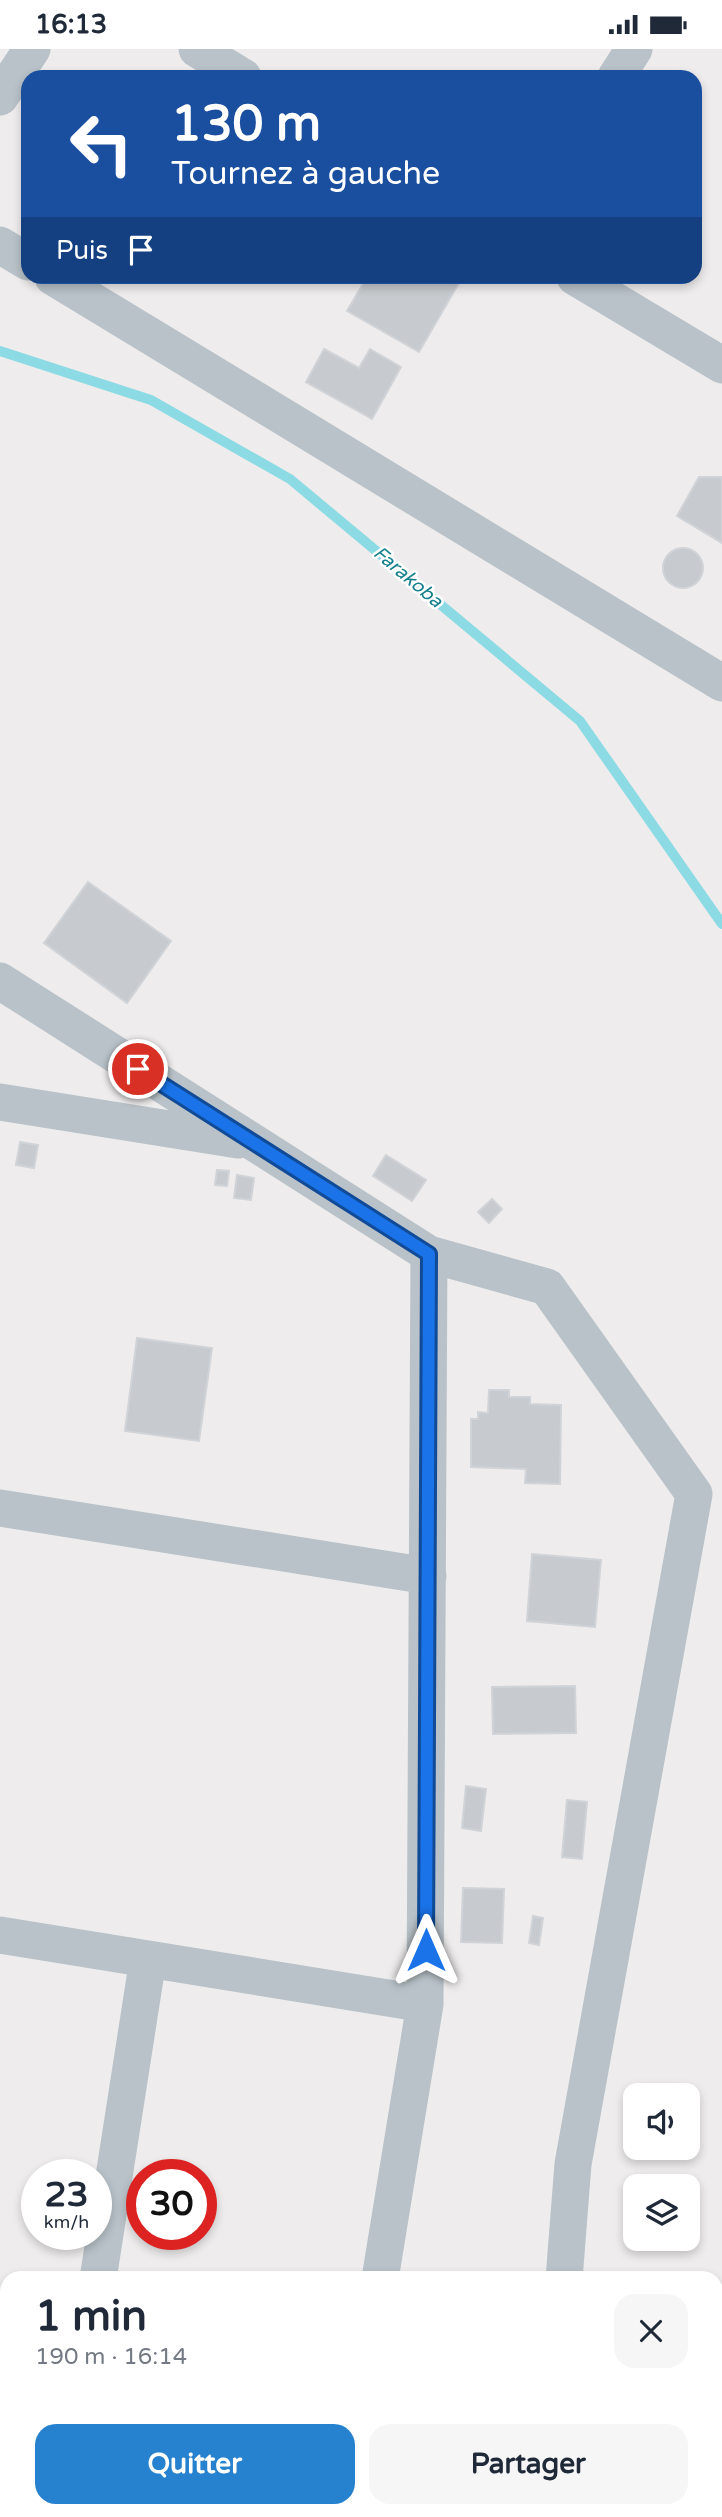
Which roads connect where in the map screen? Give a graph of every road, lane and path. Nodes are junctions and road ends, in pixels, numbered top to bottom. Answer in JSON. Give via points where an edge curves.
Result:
{"nodes":[{"id":1,"x":32,"y":49,"type":"edge"},
{"id":2,"x":197,"y":49,"type":"edge"},
{"id":3,"x":634,"y":49,"type":"edge"},
{"id":4,"x":232,"y":70,"type":"edge"},
{"id":5,"x":620,"y":70,"type":"edge"},
{"id":6,"x":0,"y":97,"type":"edge"},
{"id":7,"x":0,"y":245,"type":"edge"},
{"id":8,"x":21,"y":258,"type":"edge"},
{"id":9,"x":64,"y":284,"type":"edge"},
{"id":10,"x":587,"y":284,"type":"edge"},
{"id":11,"x":722,"y":365,"type":"edge"},
{"id":12,"x":722,"y":683,"type":"edge"},
{"id":13,"x":0,"y":981,"type":"edge"},
{"id":14,"x":0,"y":1103,"type":"edge"},
{"id":15,"x":253,"y":1142,"type":"junction"},
{"id":16,"x":429,"y":1254,"type":"junction"},
{"id":17,"x":0,"y":1507,"type":"edge"},
{"id":18,"x":428,"y":1576,"type":"junction"},
{"id":19,"x":0,"y":1935,"type":"edge"},
{"id":20,"x":148,"y":1959,"type":"junction"},
{"id":21,"x":425,"y":2004,"type":"junction"},
{"id":22,"x":99,"y":2271,"type":"edge"},
{"id":23,"x":381,"y":2271,"type":"edge"},
{"id":24,"x":565,"y":2271,"type":"edge"}],
"edges":[{"from":1,"to":6,"type":"street"},
{"from":2,"to":4,"type":"street"},
{"from":3,"to":5,"type":"street"},
{"from":7,"to":8,"type":"street"},
{"from":9,"to":12,"type":"street"},
{"from":10,"to":11,"type":"street"},
{"from":13,"to":15,"type":"street"},
{"from":14,"to":15,"type":"street"},
{"from":15,"to":16,"type":"street"},
{"from":16,"to":18,"type":"street"},
{"from":16,"to":24,"type":"street","via":[[547,1287],[694,1494],[573,2164]]},
{"from":17,"to":18,"type":"street"},
{"from":18,"to":21,"type":"street"},
{"from":19,"to":20,"type":"street"},
{"from":20,"to":21,"type":"street"},
{"from":20,"to":22,"type":"street"},
{"from":21,"to":23,"type":"street"}]}
